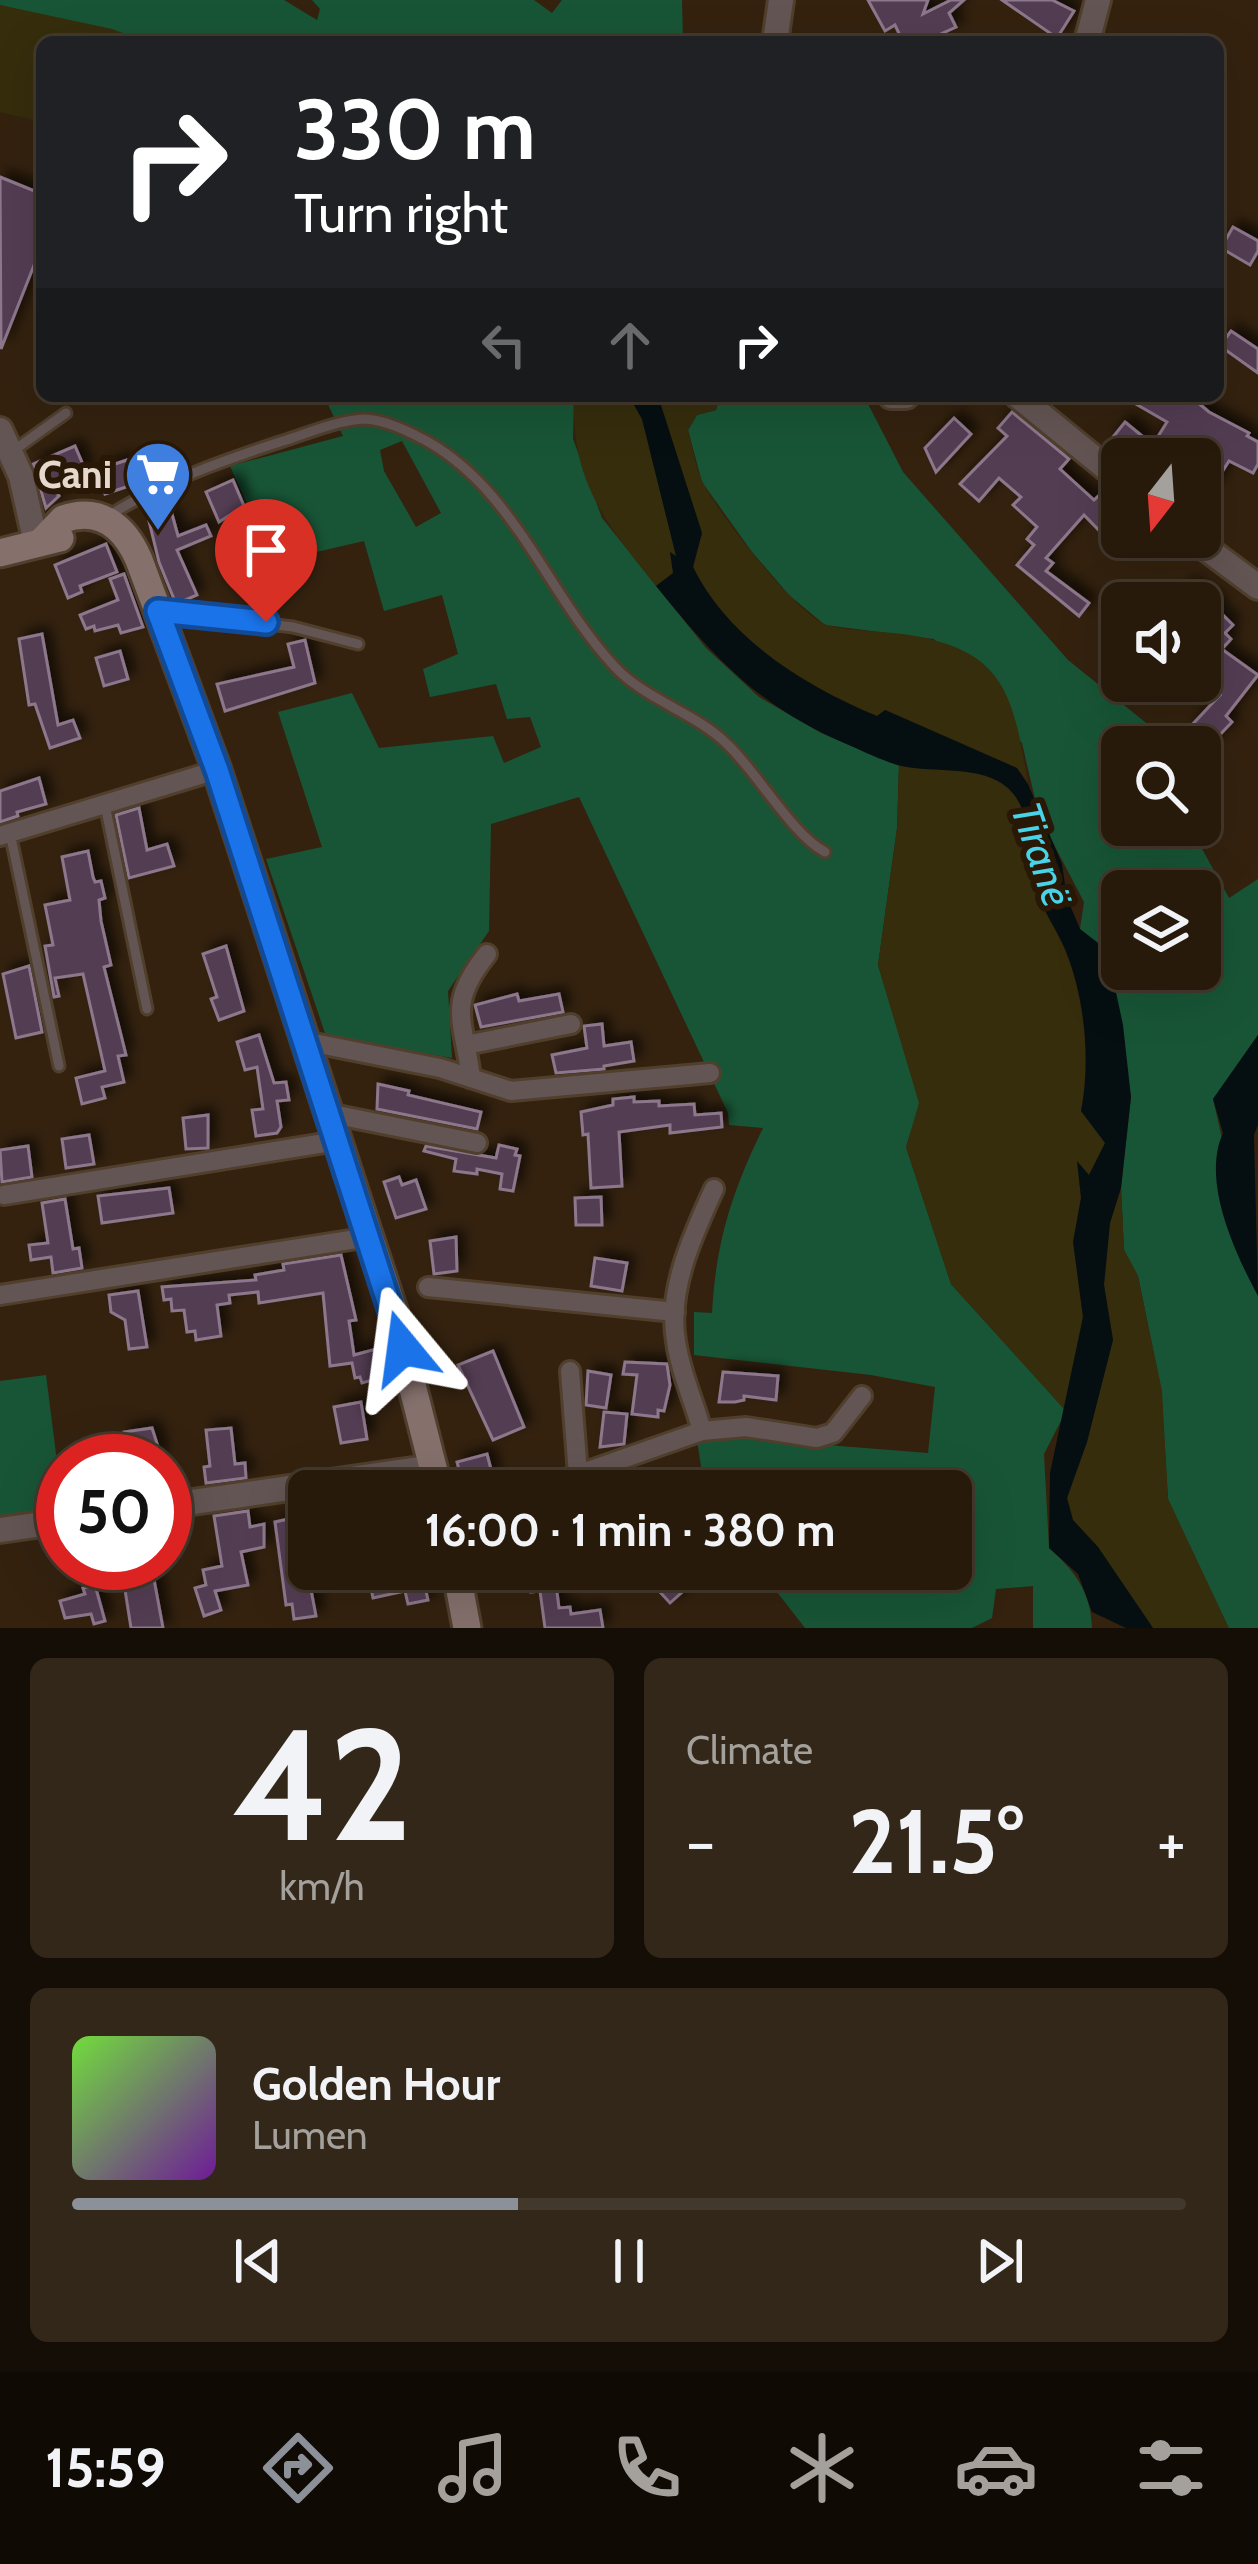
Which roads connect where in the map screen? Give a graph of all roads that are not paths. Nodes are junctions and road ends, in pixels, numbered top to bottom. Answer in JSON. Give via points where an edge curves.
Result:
{"nodes":[{"id":1,"x":781,"y":0,"type":"edge"},
{"id":2,"x":1098,"y":0,"type":"edge"},
{"id":3,"x":776,"y":36,"type":"edge"},
{"id":4,"x":1089,"y":36,"type":"edge"},
{"id":5,"x":1025,"y":402,"type":"edge"},
{"id":6,"x":66,"y":413,"type":"dead end"},
{"id":7,"x":6,"y":440,"type":"edge"},
{"id":8,"x":1101,"y":464,"type":"edge"},
{"id":9,"x":114,"y":525,"type":"junction"},
{"id":10,"x":39,"y":542,"type":"junction"},
{"id":11,"x":0,"y":553,"type":"edge"},
{"id":12,"x":1219,"y":558,"type":"edge"},
{"id":13,"x":1258,"y":587,"type":"edge"},
{"id":14,"x":158,"y":611,"type":"junction"},
{"id":15,"x":358,"y":644,"type":"dead end"},
{"id":16,"x":217,"y":770,"type":"junction"},
{"id":17,"x":105,"y":806,"type":"junction"},
{"id":18,"x":5,"y":834,"type":"edge"},
{"id":19,"x":825,"y":852,"type":"dead end"},
{"id":20,"x":487,"y":954,"type":"dead end"},
{"id":21,"x":147,"y":1009,"type":"dead end"},
{"id":22,"x":571,"y":1024,"type":"dead end"},
{"id":23,"x":304,"y":1041,"type":"junction"},
{"id":24,"x":466,"y":1045,"type":"junction"},
{"id":25,"x":59,"y":1066,"type":"dead end"},
{"id":26,"x":710,"y":1073,"type":"dead end"},
{"id":27,"x":470,"y":1078,"type":"junction"},
{"id":28,"x":327,"y":1113,"type":"junction"},
{"id":29,"x":337,"y":1141,"type":"junction"},
{"id":30,"x":477,"y":1143,"type":"dead end"},
{"id":31,"x":714,"y":1189,"type":"dead end"},
{"id":32,"x":4,"y":1195,"type":"dead end"},
{"id":33,"x":369,"y":1237,"type":"junction"},
{"id":34,"x":428,"y":1287,"type":"dead end"},
{"id":35,"x":0,"y":1295,"type":"edge"},
{"id":36,"x":675,"y":1312,"type":"junction"},
{"id":37,"x":570,"y":1371,"type":"dead end"},
{"id":38,"x":862,"y":1396,"type":"dead end"},
{"id":39,"x":702,"y":1431,"type":"junction"},
{"id":40,"x":434,"y":1470,"type":"edge"},
{"id":41,"x":578,"y":1470,"type":"edge"},
{"id":42,"x":590,"y":1470,"type":"edge"},
{"id":43,"x":288,"y":1494,"type":"edge"},
{"id":44,"x":192,"y":1503,"type":"edge"},
{"id":45,"x":36,"y":1524,"type":"edge"},
{"id":46,"x":0,"y":1530,"type":"edge"},
{"id":47,"x":460,"y":1590,"type":"edge"},
{"id":48,"x":467,"y":1628,"type":"edge"}],
"edges":[{"from":1,"to":3,"type":"street"},
{"from":2,"to":4,"type":"street"},
{"from":5,"to":8,"type":"street"},
{"from":6,"to":7,"type":"lane"},
{"from":7,"to":10,"type":"street"},
{"from":9,"to":10,"type":"main road"},
{"from":9,"to":14,"type":"main road"},
{"from":9,"to":19,"type":"lane","via":[[191,476],[268,446],[364,419],[392,424],[463,463],[616,669],[724,740],[804,841]]},
{"from":10,"to":11,"type":"main road"},
{"from":12,"to":13,"type":"street"},
{"from":14,"to":15,"type":"lane","via":[[292,627]]},
{"from":14,"to":16,"type":"main road"},
{"from":16,"to":17,"type":"street"},
{"from":16,"to":23,"type":"main road"},
{"from":17,"to":18,"type":"street"},
{"from":17,"to":21,"type":"lane"},
{"from":18,"to":25,"type":"lane"},
{"from":20,"to":24,"type":"street","via":[[459,1007]]},
{"from":22,"to":24,"type":"street"},
{"from":23,"to":27,"type":"street"},
{"from":23,"to":28,"type":"main road"},
{"from":24,"to":27,"type":"street"},
{"from":26,"to":27,"type":"street","via":[[529,1090]]},
{"from":28,"to":29,"type":"main road"},
{"from":28,"to":30,"type":"street"},
{"from":29,"to":32,"type":"street"},
{"from":29,"to":33,"type":"main road"},
{"from":31,"to":36,"type":"street"},
{"from":33,"to":35,"type":"street"},
{"from":33,"to":40,"type":"main road"},
{"from":34,"to":36,"type":"street"},
{"from":36,"to":39,"type":"street","via":[[675,1341]]},
{"from":37,"to":41,"type":"street"},
{"from":38,"to":39,"type":"street","via":[[833,1433],[818,1438],[746,1427]]},
{"from":39,"to":42,"type":"street"},
{"from":43,"to":44,"type":"street"},
{"from":45,"to":46,"type":"street"},
{"from":47,"to":48,"type":"main road"}]}
